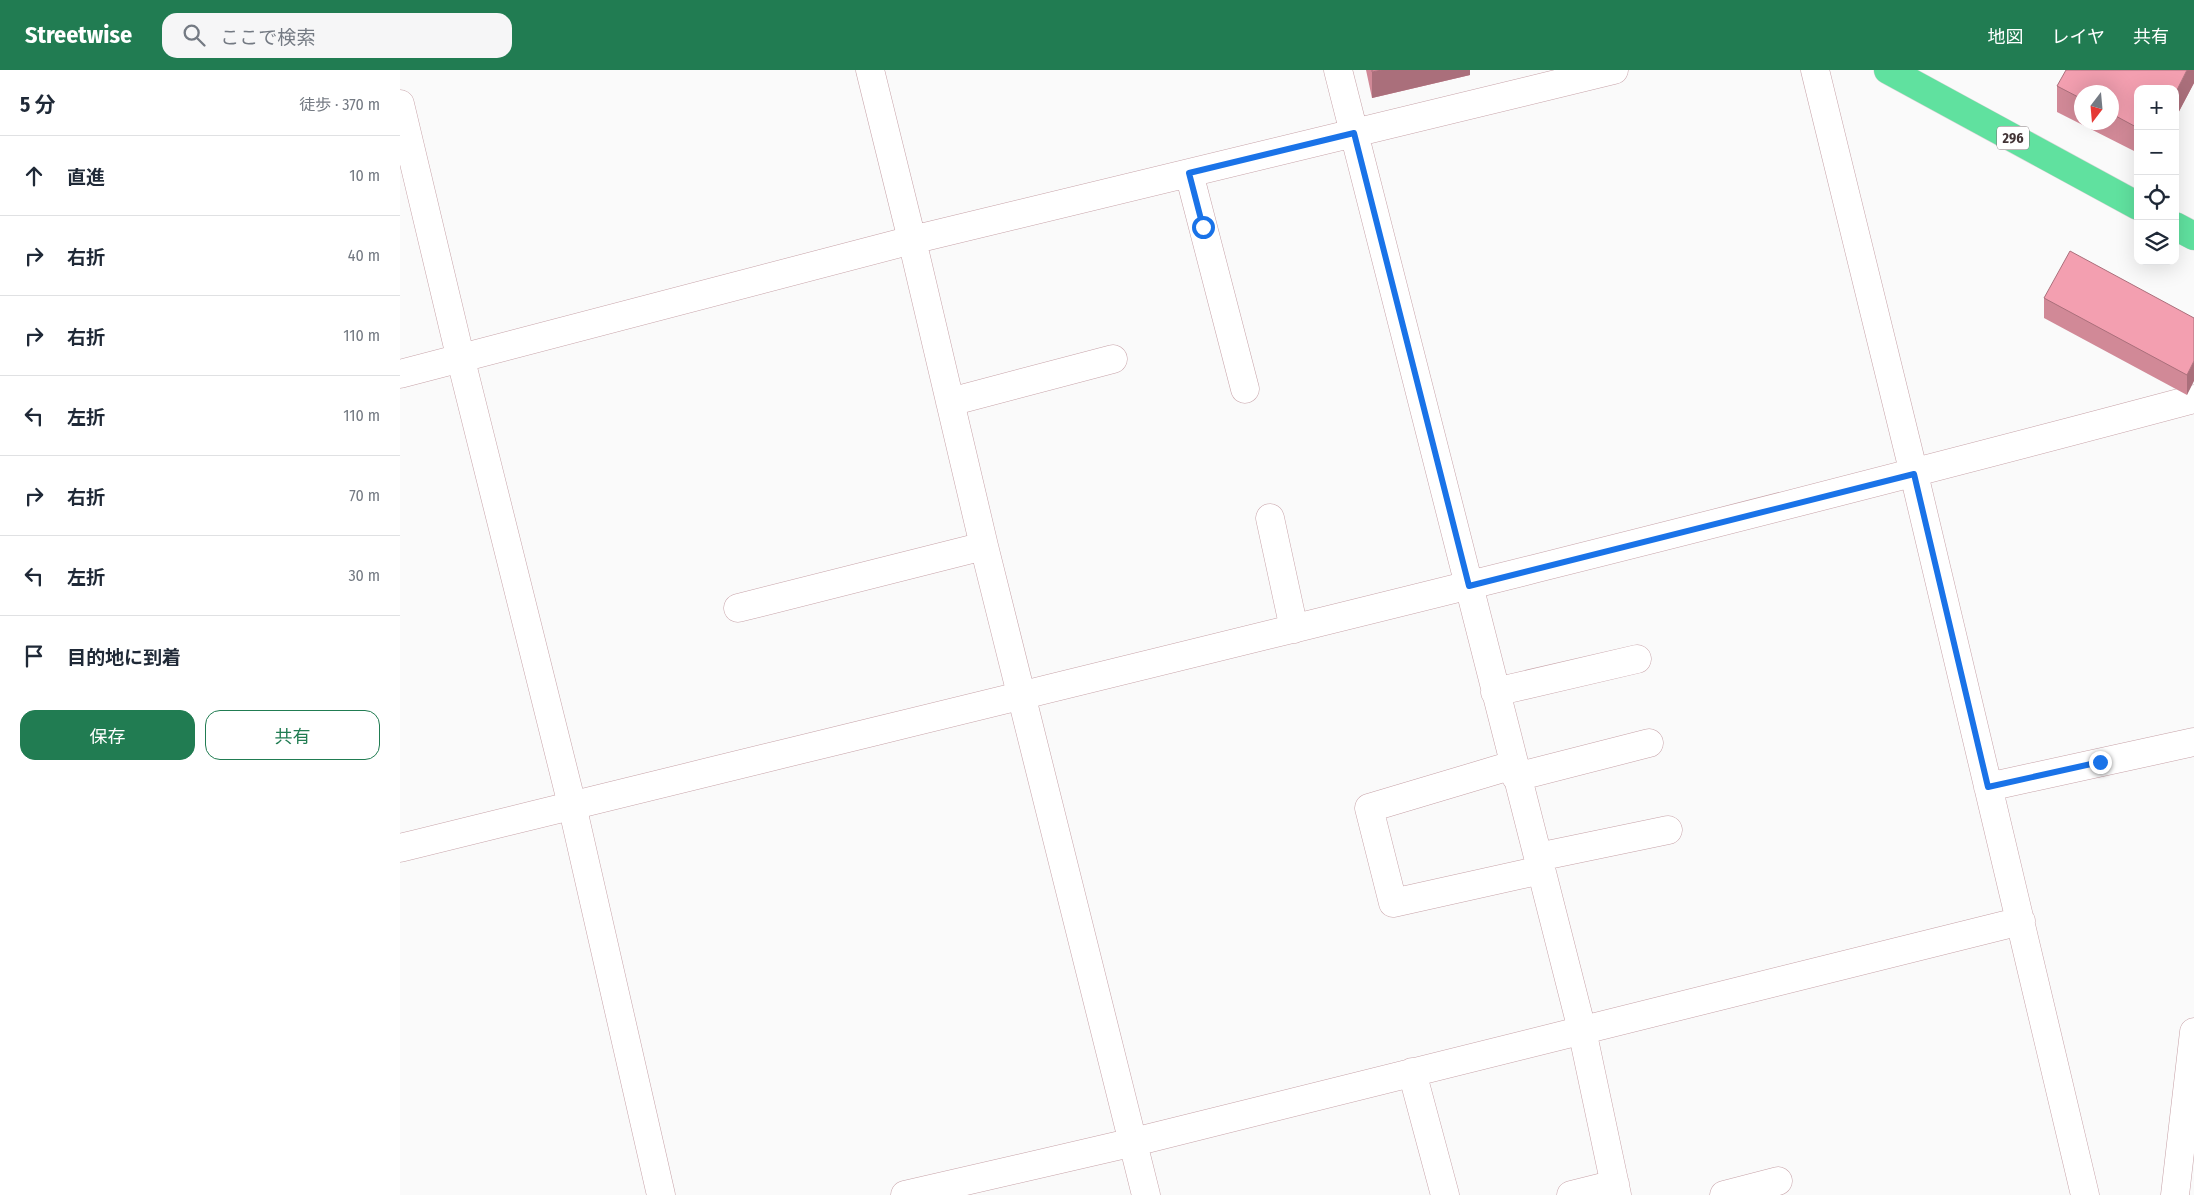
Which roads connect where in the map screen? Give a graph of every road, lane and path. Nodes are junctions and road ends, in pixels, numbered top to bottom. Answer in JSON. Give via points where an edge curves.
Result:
{"nodes":[{"id":1,"x":870,"y":70,"type":"edge"},
{"id":2,"x":1338,"y":70,"type":"edge"},
{"id":3,"x":1614,"y":70,"type":"edge"},
{"id":4,"x":1815,"y":70,"type":"edge"},
{"id":5,"x":1888,"y":70,"type":"edge"},
{"id":6,"x":400,"y":104,"type":"edge"},
{"id":7,"x":1354,"y":133,"type":"junction"},
{"id":8,"x":406,"y":156,"type":"edge"},
{"id":9,"x":1189,"y":173,"type":"junction"},
{"id":10,"x":2134,"y":204,"type":"edge"},
{"id":11,"x":2179,"y":228,"type":"edge"},
{"id":12,"x":2194,"y":236,"type":"edge"},
{"id":13,"x":912,"y":240,"type":"junction"},
{"id":14,"x":1113,"y":359,"type":"dead end"},
{"id":15,"x":461,"y":360,"type":"junction"},
{"id":16,"x":400,"y":374,"type":"edge"},
{"id":17,"x":1245,"y":389,"type":"dead end"},
{"id":18,"x":2194,"y":400,"type":"edge"},
{"id":19,"x":950,"y":402,"type":"junction"},
{"id":20,"x":1914,"y":474,"type":"junction"},
{"id":21,"x":1270,"y":518,"type":"dead end"},
{"id":22,"x":984,"y":546,"type":"junction"},
{"id":23,"x":1469,"y":586,"type":"junction"},
{"id":24,"x":738,"y":608,"type":"dead end"},
{"id":25,"x":1294,"y":629,"type":"junction"},
{"id":26,"x":1637,"y":659,"type":"dead end"},
{"id":27,"x":1495,"y":692,"type":"junction"},
{"id":28,"x":1023,"y":696,"type":"junction"},
{"id":29,"x":2194,"y":742,"type":"edge"},
{"id":30,"x":1649,"y":743,"type":"dead end"},
{"id":31,"x":1515,"y":771,"type":"junction"},
{"id":32,"x":1988,"y":787,"type":"junction"},
{"id":33,"x":572,"y":806,"type":"junction"},
{"id":34,"x":1668,"y":830,"type":"dead end"},
{"id":35,"x":400,"y":848,"type":"edge"},
{"id":36,"x":1539,"y":864,"type":"junction"},
{"id":37,"x":2021,"y":921,"type":"junction"},
{"id":38,"x":1582,"y":1030,"type":"junction"},
{"id":39,"x":2194,"y":1032,"type":"edge"},
{"id":40,"x":1412,"y":1072,"type":"junction"},
{"id":41,"x":1134,"y":1142,"type":"junction"},
{"id":42,"x":1778,"y":1181,"type":"dead end"},
{"id":43,"x":1616,"y":1190,"type":"edge"},
{"id":44,"x":661,"y":1195,"type":"edge"},
{"id":45,"x":904,"y":1195,"type":"edge"},
{"id":46,"x":1146,"y":1195,"type":"edge"},
{"id":47,"x":1445,"y":1195,"type":"edge"},
{"id":48,"x":1571,"y":1195,"type":"edge"},
{"id":49,"x":1724,"y":1195,"type":"edge"},
{"id":50,"x":2085,"y":1195,"type":"edge"},
{"id":51,"x":2175,"y":1195,"type":"edge"}],
"edges":[{"from":1,"to":13,"type":"street"},
{"from":2,"to":7,"type":"street"},
{"from":3,"to":7,"type":"street"},
{"from":4,"to":20,"type":"street"},
{"from":5,"to":10,"type":"highway","number":"296"},
{"from":6,"to":8,"type":"street"},
{"from":7,"to":9,"type":"street"},
{"from":7,"to":23,"type":"street"},
{"from":8,"to":15,"type":"street"},
{"from":9,"to":13,"type":"street"},
{"from":9,"to":17,"type":"street"},
{"from":11,"to":12,"type":"highway"},
{"from":13,"to":15,"type":"street"},
{"from":13,"to":19,"type":"street"},
{"from":14,"to":19,"type":"street"},
{"from":15,"to":16,"type":"street"},
{"from":15,"to":33,"type":"street"},
{"from":18,"to":20,"type":"street"},
{"from":19,"to":22,"type":"street"},
{"from":20,"to":23,"type":"street"},
{"from":20,"to":32,"type":"street"},
{"from":21,"to":25,"type":"street"},
{"from":22,"to":24,"type":"street"},
{"from":22,"to":28,"type":"street"},
{"from":23,"to":25,"type":"street"},
{"from":23,"to":27,"type":"street"},
{"from":25,"to":28,"type":"street"},
{"from":26,"to":27,"type":"street"},
{"from":27,"to":31,"type":"street"},
{"from":28,"to":33,"type":"street"},
{"from":28,"to":41,"type":"street"},
{"from":29,"to":32,"type":"street"},
{"from":30,"to":31,"type":"street"},
{"from":31,"to":36,"type":"street"},
{"from":31,"to":36,"type":"street","via":[[1369,808],[1393,903]]},
{"from":32,"to":37,"type":"street"},
{"from":33,"to":35,"type":"street"},
{"from":33,"to":44,"type":"street"},
{"from":34,"to":36,"type":"street"},
{"from":36,"to":38,"type":"street"},
{"from":37,"to":38,"type":"street"},
{"from":37,"to":50,"type":"street"},
{"from":38,"to":40,"type":"street"},
{"from":38,"to":43,"type":"street"},
{"from":39,"to":51,"type":"street"},
{"from":40,"to":41,"type":"street"},
{"from":40,"to":47,"type":"street"},
{"from":41,"to":45,"type":"street"},
{"from":41,"to":46,"type":"street"},
{"from":42,"to":49,"type":"street"},
{"from":43,"to":48,"type":"street"}]}
